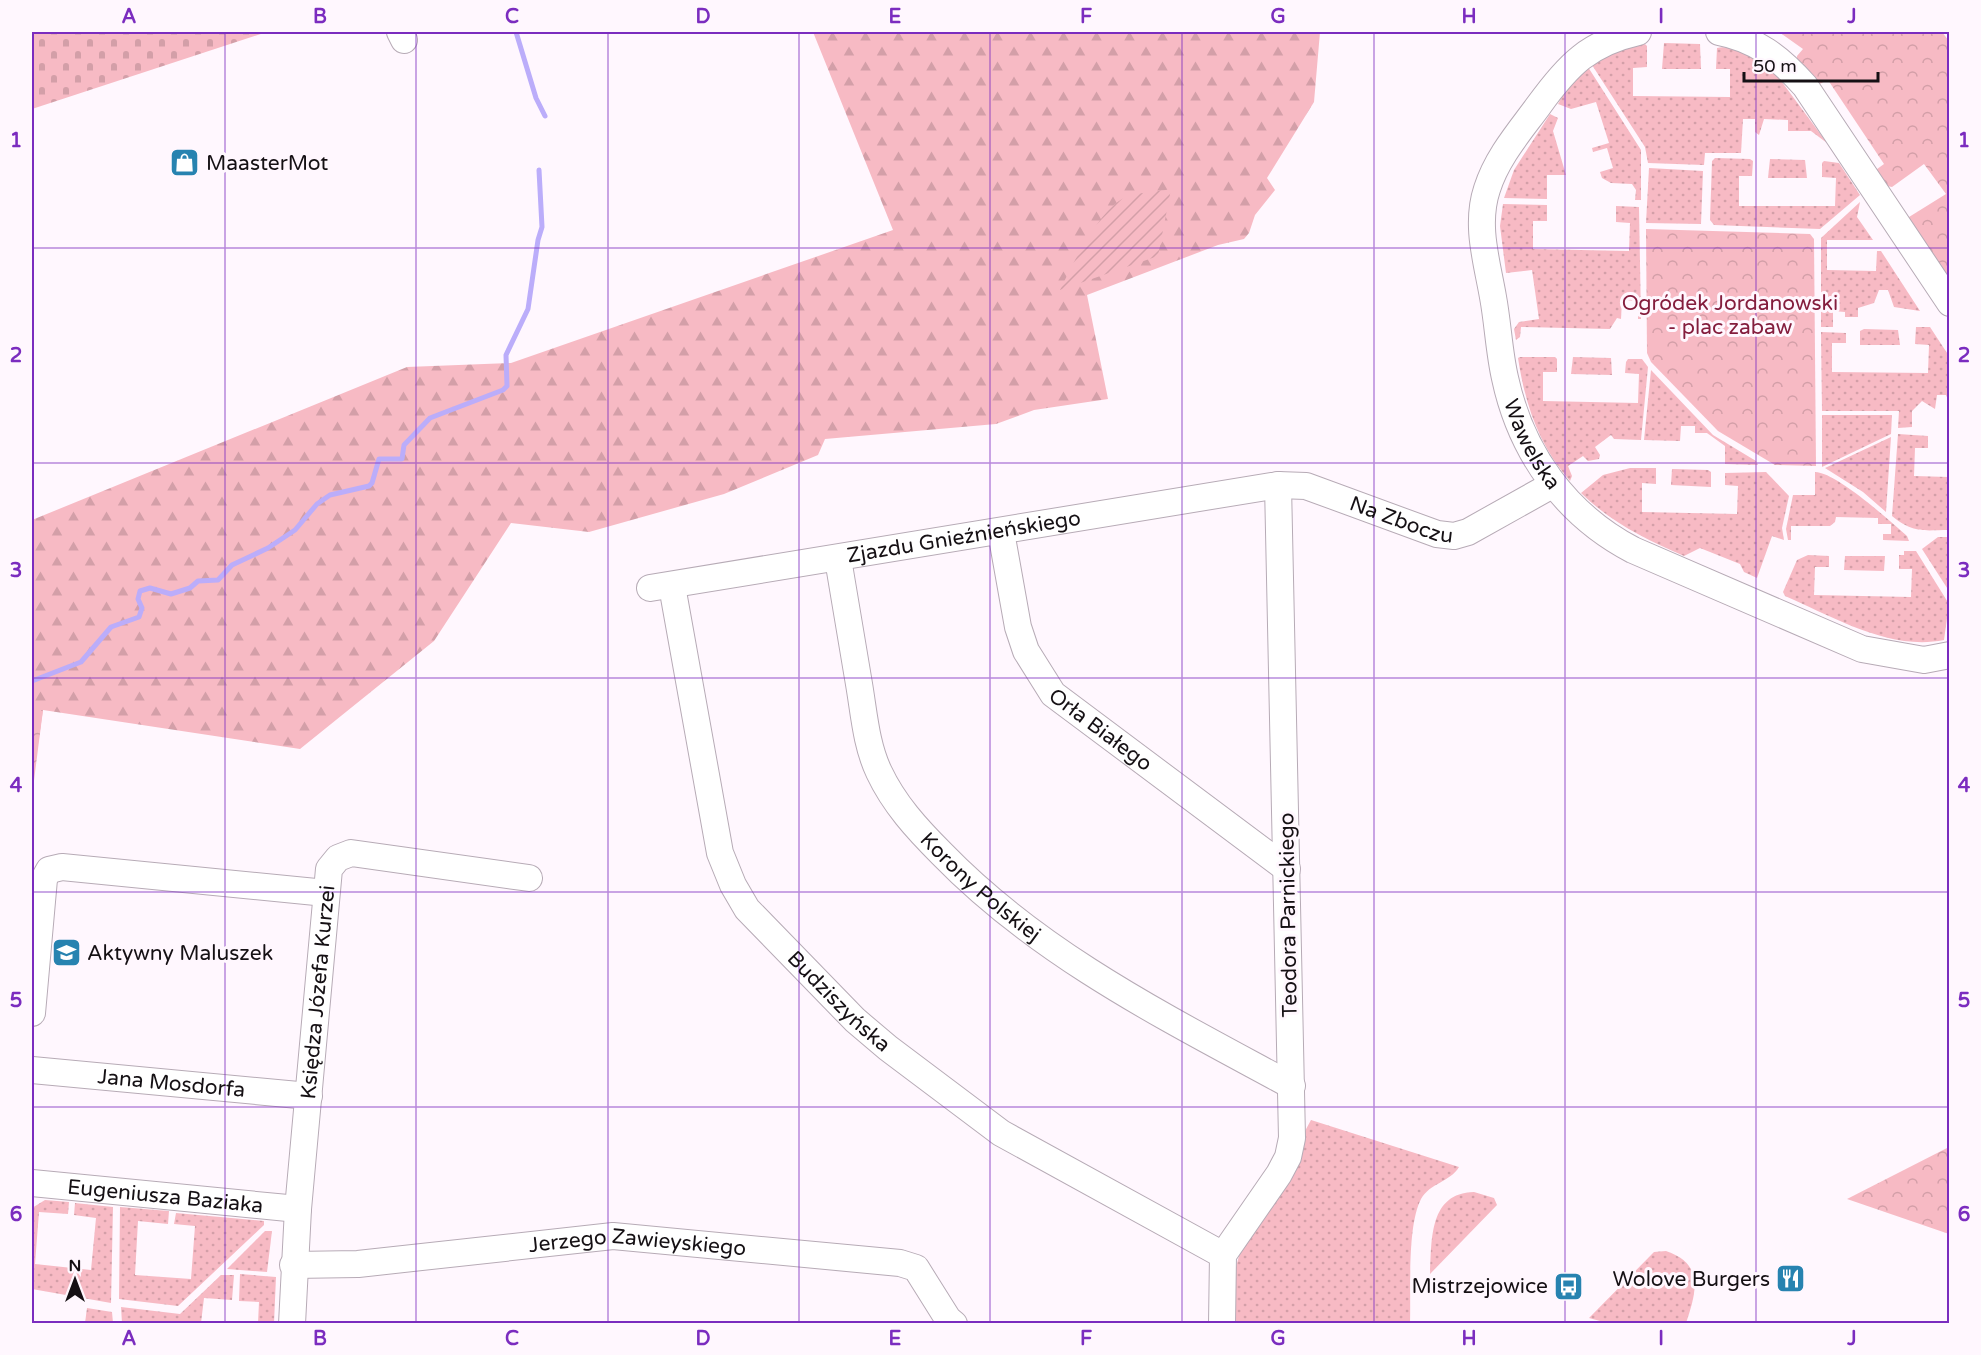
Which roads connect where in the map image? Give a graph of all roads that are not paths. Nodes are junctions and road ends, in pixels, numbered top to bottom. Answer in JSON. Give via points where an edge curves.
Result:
{"nodes":[{"id":1,"x":1638,"y":32,"type":"edge"},
{"id":2,"x":1719,"y":32,"type":"edge"},
{"id":3,"x":1950,"y":303,"type":"edge"},
{"id":4,"x":1278,"y":485,"type":"junction"},
{"id":5,"x":1552,"y":485,"type":"junction"},
{"id":6,"x":1001,"y":532,"type":"junction"},
{"id":7,"x":838,"y":559,"type":"junction"},
{"id":8,"x":661,"y":587,"type":"joint"},
{"id":9,"x":1950,"y":656,"type":"edge"},
{"id":10,"x":1287,"y":869,"type":"junction"},
{"id":11,"x":530,"y":878,"type":"dead end"},
{"id":12,"x":326,"y":893,"type":"junction"},
{"id":13,"x":32,"y":1013,"type":"edge"},
{"id":14,"x":32,"y":1070,"type":"edge"},
{"id":15,"x":1292,"y":1086,"type":"junction"},
{"id":16,"x":309,"y":1096,"type":"junction"},
{"id":17,"x":32,"y":1183,"type":"edge"},
{"id":18,"x":298,"y":1209,"type":"junction"},
{"id":19,"x":1223,"y":1255,"type":"junction"},
{"id":20,"x":293,"y":1265,"type":"junction"},
{"id":21,"x":292,"y":1323,"type":"edge"},
{"id":22,"x":954,"y":1323,"type":"edge"},
{"id":23,"x":1222,"y":1323,"type":"edge"}],
"edges":[{"from":1,"to":5,"type":"street","name":"Wawelska","via":[[1599,44],[1568,67],[1507,148],[1486,191],[1482,215],[1488,276],[1513,411]]},
{"from":2,"to":3,"type":"street","via":[[1752,41],[1782,60],[1805,86]]},
{"from":4,"to":5,"type":"street","name":"Na Zboczu","via":[[1306,486],[1437,534],[1454,536]]},
{"from":4,"to":6,"type":"street","name":"Zjazdu Gnieźnieńskiego"},
{"from":4,"to":10,"type":"street","name":"Teodora Parnickiego"},
{"from":5,"to":9,"type":"street","name":"Wawelska","via":[[1583,518],[1617,541],[1862,649],[1924,660]]},
{"from":6,"to":7,"type":"street","name":"Zjazdu Gnieźnieńskiego"},
{"from":6,"to":10,"type":"street","name":"Orła Białego","via":[[1018,627],[1026,651],[1053,693]]},
{"from":7,"to":8,"type":"street","name":"Zjazdu Gnieźnieńskiego"},
{"from":7,"to":15,"type":"street","name":"Korony Polskiej","via":[[868,737],[878,770],[895,802],[918,830],[959,872],[1057,951],[1116,989]]},
{"from":8,"to":19,"type":"street","name":"Budziszyńska","via":[[720,853],[747,909],[855,1020],[948,1095],[1001,1133]]},
{"from":10,"to":15,"type":"street","name":"Teodora Parnickiego"},
{"from":11,"to":12,"type":"street","name":"Księdza Józefa Kurzei","via":[[351,853],[338,858],[329,869]]},
{"from":12,"to":13,"type":"street","via":[[62,867],[49,870],[44,879]]},
{"from":12,"to":16,"type":"street","name":"Księdza Józefa Kurzei"},
{"from":14,"to":16,"type":"street","name":"Jana Mosdorfa"},
{"from":15,"to":19,"type":"street","name":"Teodora Parnickiego","via":[[1293,1138],[1288,1157]]},
{"from":16,"to":18,"type":"street","name":"Księdza Józefa Kurzei"},
{"from":17,"to":18,"type":"street","name":"Eugeniusza Baziaka"},
{"from":18,"to":20,"type":"street","name":"Księdza Józefa Kurzei"},
{"from":19,"to":23,"type":"street"},
{"from":20,"to":21,"type":"street","name":"Księdza Józefa Kurzei"},
{"from":20,"to":22,"type":"street","name":"Jerzego Zawieyskiego","via":[[358,1264],[613,1236],[900,1263],[916,1268]]}]}
